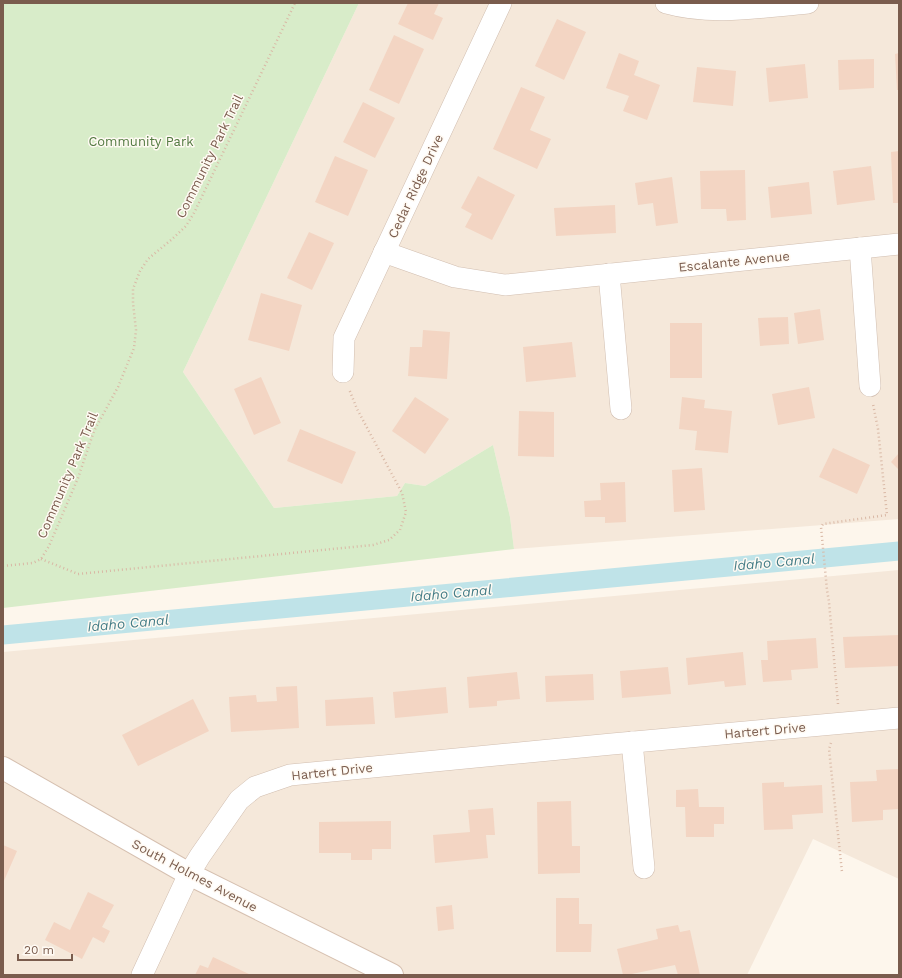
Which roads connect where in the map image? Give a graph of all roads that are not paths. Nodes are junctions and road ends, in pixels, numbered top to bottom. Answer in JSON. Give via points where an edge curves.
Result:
{"nodes":[{"id":1,"x":501,"y":3,"type":"edge"},
{"id":2,"x":666,"y":3,"type":"edge"},
{"id":3,"x":808,"y":3,"type":"edge"},
{"id":4,"x":899,"y":244,"type":"edge"},
{"id":5,"x":860,"y":248,"type":"junction"},
{"id":6,"x":384,"y":252,"type":"junction"},
{"id":7,"x":609,"y":274,"type":"junction"},
{"id":8,"x":343,"y":372,"type":"road end"},
{"id":9,"x":870,"y":386,"type":"road end"},
{"id":10,"x":621,"y":409,"type":"dead end"},
{"id":11,"x":899,"y":718,"type":"edge"},
{"id":12,"x":632,"y":742,"type":"junction"},
{"id":13,"x":3,"y":768,"type":"edge"},
{"id":14,"x":644,"y":868,"type":"dead end"},
{"id":15,"x":189,"y":874,"type":"junction"},
{"id":16,"x":142,"y":975,"type":"edge"},
{"id":17,"x":392,"y":975,"type":"edge"}],
"edges":[{"from":1,"to":6,"type":"street","name":"Cedar Ridge Drive"},
{"from":2,"to":3,"type":"street","via":[[699,9],[741,9]]},
{"from":4,"to":5,"type":"street","name":"Escalante Avenue"},
{"from":5,"to":7,"type":"street","name":"Escalante Avenue"},
{"from":5,"to":9,"type":"street"},
{"from":6,"to":7,"type":"street","name":"Escalante Avenue","via":[[455,277],[505,285]]},
{"from":6,"to":8,"type":"street","name":"Cedar Ridge Drive","via":[[344,338]]},
{"from":7,"to":10,"type":"street"},
{"from":11,"to":12,"type":"street","name":"Hartert Drive"},
{"from":12,"to":14,"type":"street"},
{"from":12,"to":15,"type":"street","name":"Hartert Drive","via":[[290,775],[256,787],[239,800]]},
{"from":13,"to":15,"type":"main road","name":"South Holmes Avenue"},
{"from":15,"to":16,"type":"street","name":"Hartert Drive"},
{"from":15,"to":17,"type":"main road","name":"South Holmes Avenue"}]}
